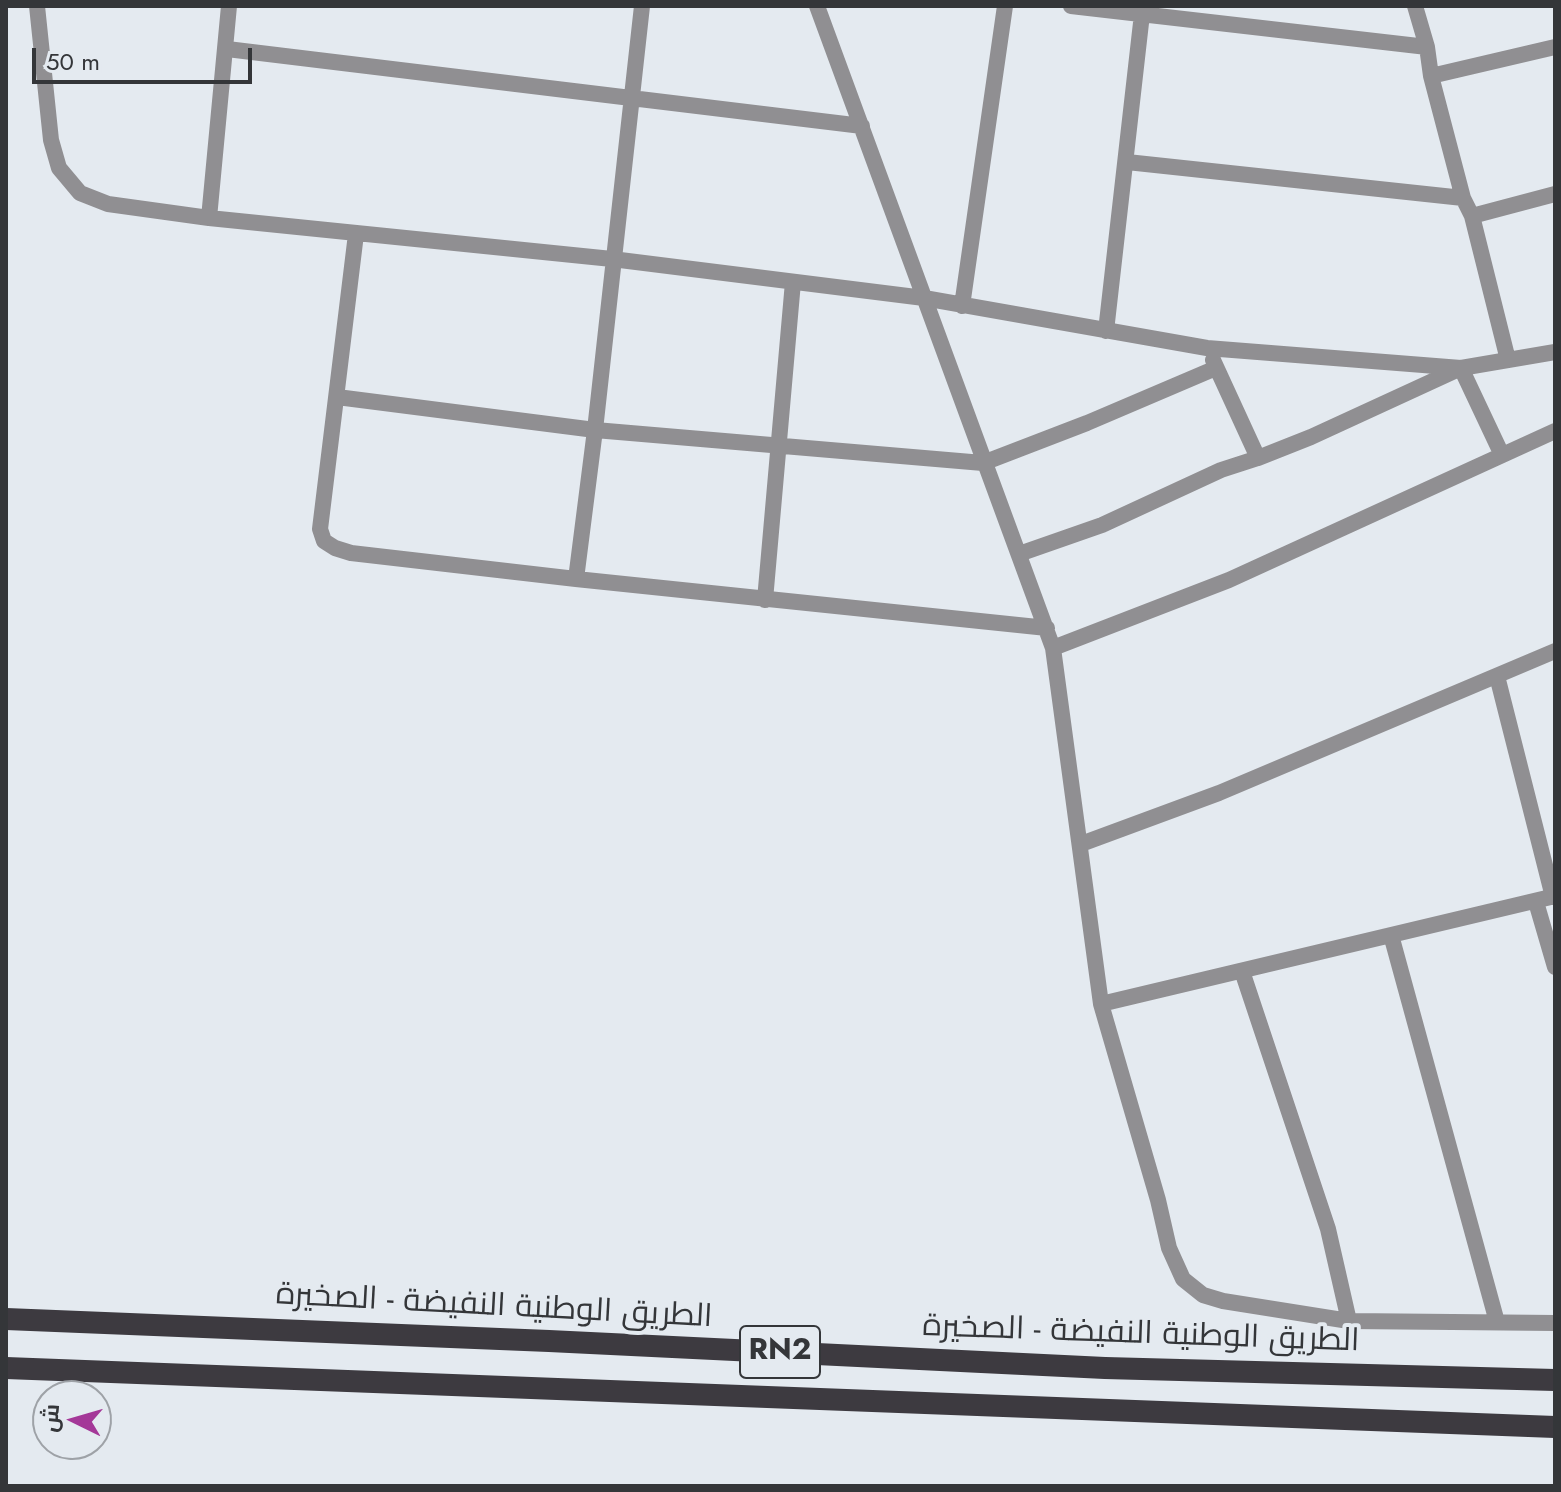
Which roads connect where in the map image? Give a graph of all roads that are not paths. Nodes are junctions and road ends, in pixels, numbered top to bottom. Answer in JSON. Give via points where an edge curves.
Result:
{"nodes":[{"id":1,"x":37,"y":6,"type":"edge"},
{"id":2,"x":229,"y":6,"type":"edge"},
{"id":3,"x":642,"y":6,"type":"edge"},
{"id":4,"x":817,"y":6,"type":"edge"},
{"id":5,"x":1005,"y":6,"type":"edge"},
{"id":6,"x":1071,"y":6,"type":"edge"},
{"id":7,"x":1415,"y":6,"type":"edge"},
{"id":8,"x":1142,"y":14,"type":"junction"},
{"id":9,"x":1427,"y":47,"type":"junction"},
{"id":10,"x":1555,"y":47,"type":"edge"},
{"id":11,"x":227,"y":49,"type":"junction"},
{"id":12,"x":1431,"y":76,"type":"junction"},
{"id":13,"x":631,"y":97,"type":"junction"},
{"id":14,"x":862,"y":126,"type":"junction"},
{"id":15,"x":1127,"y":162,"type":"junction"},
{"id":16,"x":1555,"y":194,"type":"edge"},
{"id":17,"x":1463,"y":198,"type":"junction"},
{"id":18,"x":1472,"y":216,"type":"junction"},
{"id":19,"x":209,"y":218,"type":"junction"},
{"id":20,"x":356,"y":234,"type":"junction"},
{"id":21,"x":612,"y":259,"type":"junction"},
{"id":22,"x":793,"y":282,"type":"junction"},
{"id":23,"x":924,"y":298,"type":"junction"},
{"id":24,"x":962,"y":306,"type":"junction"},
{"id":25,"x":1106,"y":331,"type":"junction"},
{"id":26,"x":1207,"y":348,"type":"junction"},
{"id":27,"x":1555,"y":352,"type":"edge"},
{"id":28,"x":1508,"y":360,"type":"junction"},
{"id":29,"x":1216,"y":368,"type":"junction"},
{"id":30,"x":1461,"y":368,"type":"junction"},
{"id":31,"x":337,"y":397,"type":"junction"},
{"id":32,"x":595,"y":430,"type":"junction"},
{"id":33,"x":1555,"y":431,"type":"edge"},
{"id":34,"x":779,"y":447,"type":"junction"},
{"id":35,"x":1502,"y":455,"type":"junction"},
{"id":36,"x":1258,"y":458,"type":"junction"},
{"id":37,"x":983,"y":463,"type":"junction"},
{"id":38,"x":1019,"y":554,"type":"junction"},
{"id":39,"x":576,"y":579,"type":"junction"},
{"id":40,"x":765,"y":600,"type":"junction"},
{"id":41,"x":1047,"y":628,"type":"junction"},
{"id":42,"x":1053,"y":648,"type":"junction"},
{"id":43,"x":1555,"y":651,"type":"edge"},
{"id":44,"x":1497,"y":676,"type":"junction"},
{"id":45,"x":1081,"y":844,"type":"junction"},
{"id":46,"x":1548,"y":898,"type":"edge"},
{"id":47,"x":1391,"y":935,"type":"junction"},
{"id":48,"x":1555,"y":967,"type":"edge"},
{"id":49,"x":1242,"y":971,"type":"junction"},
{"id":50,"x":1101,"y":1004,"type":"junction"},
{"id":51,"x":6,"y":1319,"type":"edge"},
{"id":52,"x":1349,"y":1321,"type":"junction"},
{"id":53,"x":1497,"y":1322,"type":"junction"},
{"id":54,"x":1555,"y":1323,"type":"edge"},
{"id":55,"x":6,"y":1368,"type":"edge"},
{"id":56,"x":1555,"y":1380,"type":"edge"},
{"id":57,"x":1555,"y":1427,"type":"edge"}],
"edges":[{"from":1,"to":19,"type":"street","via":[[51,140],[59,168],[80,193],[108,204]]},
{"from":2,"to":11,"type":"street"},
{"from":3,"to":13,"type":"street"},
{"from":4,"to":14,"type":"street"},
{"from":5,"to":24,"type":"street"},
{"from":6,"to":8,"type":"street"},
{"from":7,"to":9,"type":"street"},
{"from":8,"to":9,"type":"street"},
{"from":8,"to":15,"type":"street"},
{"from":9,"to":12,"type":"street"},
{"from":10,"to":12,"type":"street"},
{"from":11,"to":13,"type":"street"},
{"from":11,"to":19,"type":"street"},
{"from":12,"to":17,"type":"street"},
{"from":13,"to":14,"type":"street"},
{"from":13,"to":21,"type":"street"},
{"from":14,"to":23,"type":"street"},
{"from":15,"to":17,"type":"street"},
{"from":15,"to":25,"type":"street"},
{"from":16,"to":18,"type":"street"},
{"from":17,"to":18,"type":"street"},
{"from":18,"to":28,"type":"street"},
{"from":19,"to":20,"type":"street"},
{"from":20,"to":21,"type":"street"},
{"from":20,"to":31,"type":"street"},
{"from":21,"to":22,"type":"street"},
{"from":21,"to":32,"type":"street"},
{"from":22,"to":23,"type":"street"},
{"from":22,"to":34,"type":"street"},
{"from":23,"to":24,"type":"street"},
{"from":23,"to":37,"type":"street"},
{"from":24,"to":25,"type":"street"},
{"from":25,"to":26,"type":"street"},
{"from":26,"to":29,"type":"street"},
{"from":26,"to":30,"type":"street"},
{"from":27,"to":28,"type":"street"},
{"from":28,"to":30,"type":"street"},
{"from":29,"to":36,"type":"street"},
{"from":29,"to":37,"type":"street"},
{"from":30,"to":35,"type":"street"},
{"from":30,"to":36,"type":"street"},
{"from":31,"to":32,"type":"street"},
{"from":31,"to":39,"type":"street","via":[[320,529],[324,541],[351,553]]},
{"from":32,"to":34,"type":"street"},
{"from":32,"to":39,"type":"street"},
{"from":33,"to":35,"type":"street"},
{"from":34,"to":37,"type":"street"},
{"from":34,"to":40,"type":"street"},
{"from":35,"to":42,"type":"street","via":[[1229,580]]},
{"from":36,"to":38,"type":"street","via":[[1102,525]]},
{"from":37,"to":38,"type":"street"},
{"from":38,"to":41,"type":"street"},
{"from":39,"to":40,"type":"street"},
{"from":40,"to":41,"type":"street"},
{"from":41,"to":42,"type":"street"},
{"from":42,"to":45,"type":"street"},
{"from":43,"to":44,"type":"street"},
{"from":44,"to":45,"type":"street","via":[[1219,793]]},
{"from":44,"to":46,"type":"street"},
{"from":45,"to":50,"type":"street"},
{"from":46,"to":47,"type":"street"},
{"from":46,"to":48,"type":"street"},
{"from":47,"to":49,"type":"street"},
{"from":47,"to":53,"type":"street"},
{"from":49,"to":50,"type":"street"},
{"from":49,"to":52,"type":"street","via":[[1328,1229]]},
{"from":50,"to":52,"type":"street","via":[[1169,1248],[1183,1279],[1203,1295],[1223,1301]]},
{"from":51,"to":56,"type":"highway","name":"الطريق الوطنية النفيضة - الصخيرة","number":"RN2","via":[[1105,1368]]},
{"from":52,"to":53,"type":"street"},
{"from":53,"to":54,"type":"street"},
{"from":55,"to":57,"type":"highway","number":"RN2"}]}
